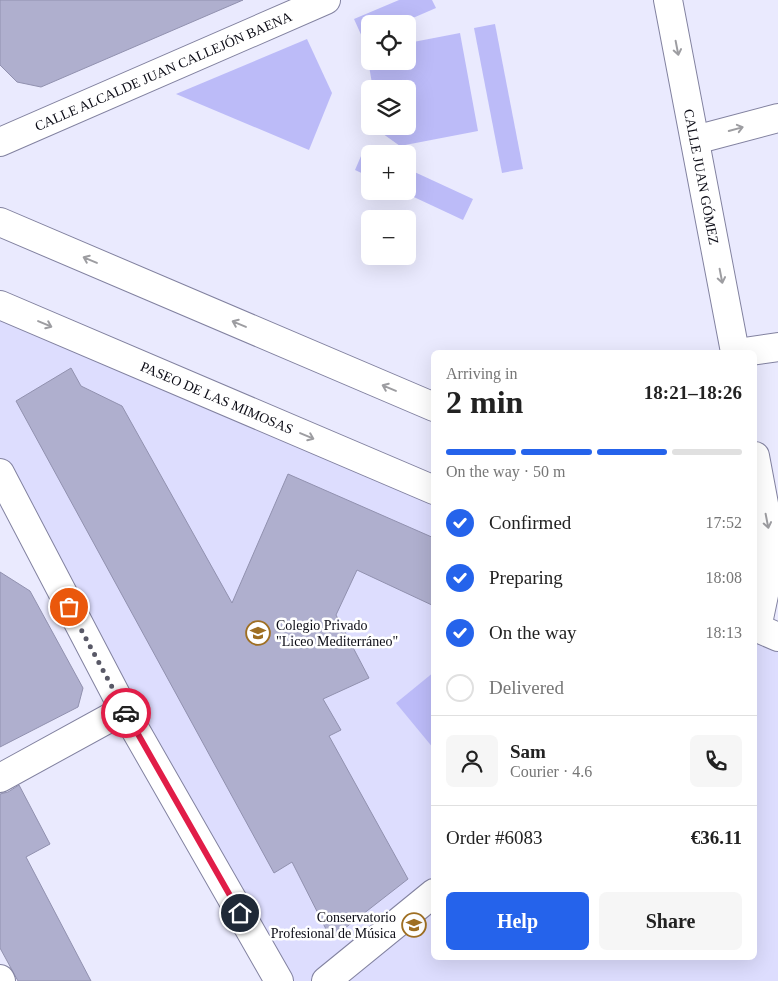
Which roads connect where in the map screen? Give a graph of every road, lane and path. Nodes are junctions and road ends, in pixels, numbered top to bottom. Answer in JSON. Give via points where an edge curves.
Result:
{"nodes":[{"id":1,"x":326,"y":0,"type":"edge"},
{"id":2,"x":668,"y":0,"type":"edge"},
{"id":3,"x":778,"y":118,"type":"edge"},
{"id":4,"x":695,"y":140,"type":"junction"},
{"id":5,"x":0,"y":142,"type":"edge"},
{"id":6,"x":0,"y":222,"type":"edge"},
{"id":7,"x":0,"y":305,"type":"edge"},
{"id":8,"x":778,"y":346,"type":"edge"},
{"id":9,"x":735,"y":350,"type":"edge"},
{"id":10,"x":755,"y":350,"type":"edge"},
{"id":11,"x":431,"y":406,"type":"edge"},
{"id":12,"x":757,"y":469,"type":"edge"},
{"id":13,"x":0,"y":473,"type":"edge"},
{"id":14,"x":431,"y":489,"type":"edge"},
{"id":15,"x":769,"y":550,"type":"edge"},
{"id":16,"x":761,"y":630,"type":"edge"},
{"id":17,"x":124,"y":710,"type":"junction"},
{"id":18,"x":0,"y":778,"type":"edge"},
{"id":19,"x":431,"y":895,"type":"edge"},
{"id":20,"x":278,"y":981,"type":"edge"},
{"id":21,"x":326,"y":981,"type":"edge"}],
"edges":[{"from":1,"to":5,"type":"street","name":"CALLE ALCALDE JUAN CALLEJÓN BAENA"},
{"from":2,"to":4,"type":"street","name":"CALLE JUAN GÓMEZ","one_way":true},
{"from":4,"to":3,"type":"street","one_way":true},
{"from":4,"to":9,"type":"street","name":"CALLE JUAN GÓMEZ","one_way":true},
{"from":11,"to":6,"type":"street","one_way":true},
{"from":7,"to":14,"type":"street","name":"PASEO DE LAS MIMOSAS","one_way":true},
{"from":8,"to":10,"type":"street"},
{"from":12,"to":15,"type":"street","one_way":true},
{"from":13,"to":17,"type":"street"},
{"from":15,"to":16,"type":"street"},
{"from":17,"to":18,"type":"street"},
{"from":17,"to":20,"type":"street"},
{"from":19,"to":21,"type":"street"}]}
